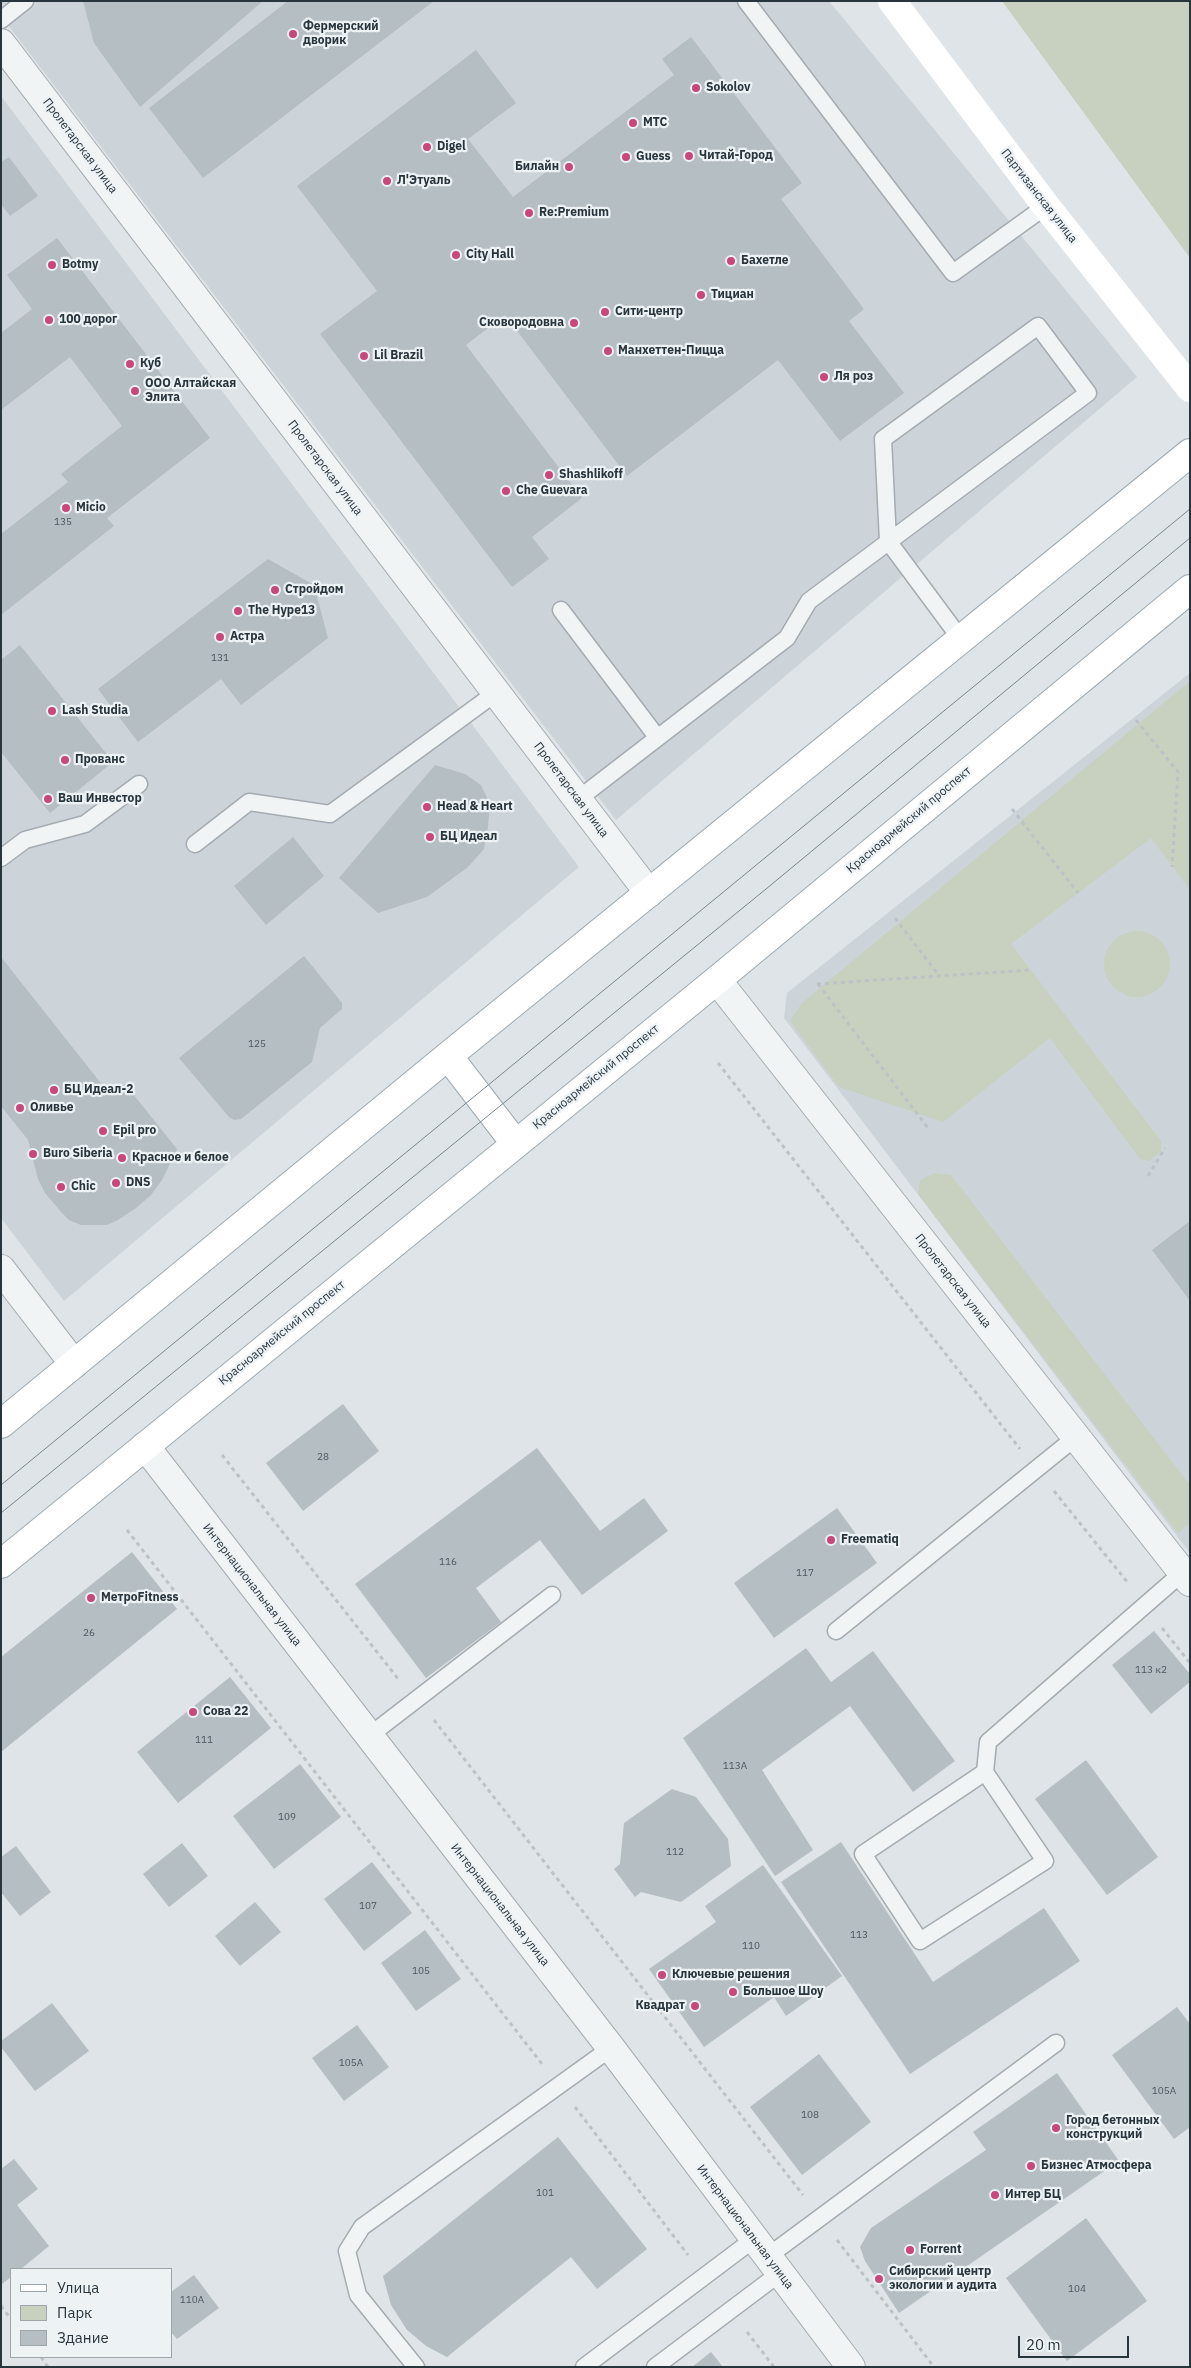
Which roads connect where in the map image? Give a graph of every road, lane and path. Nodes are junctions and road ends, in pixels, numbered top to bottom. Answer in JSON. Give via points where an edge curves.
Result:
{"nodes":[{"id":1,"x":26,"y":1,"type":"edge"},
{"id":2,"x":746,"y":1,"type":"edge"},
{"id":3,"x":892,"y":1,"type":"edge"},
{"id":4,"x":1,"y":20,"type":"edge"},
{"id":5,"x":1,"y":43,"type":"edge"},
{"id":6,"x":1046,"y":206,"type":"junction"},
{"id":7,"x":1190,"y":388,"type":"edge"},
{"id":8,"x":1190,"y":454,"type":"edge"},
{"id":9,"x":888,"y":541,"type":"junction"},
{"id":10,"x":1190,"y":589,"type":"edge"},
{"id":11,"x":561,"y":610,"type":"dead end"},
{"id":12,"x":960,"y":638,"type":"junction"},
{"id":13,"x":497,"y":692,"type":"junction"},
{"id":14,"x":1136,"y":720,"type":"dead end"},
{"id":15,"x":656,"y":737,"type":"junction"},
{"id":16,"x":139,"y":784,"type":"dead end"},
{"id":17,"x":577,"y":800,"type":"junction"},
{"id":18,"x":1012,"y":808,"type":"dead end"},
{"id":19,"x":195,"y":844,"type":"dead end"},
{"id":20,"x":1,"y":858,"type":"edge"},
{"id":21,"x":1172,"y":867,"type":"dead end"},
{"id":22,"x":649,"y":893,"type":"junction"},
{"id":23,"x":1078,"y":893,"type":"dead end"},
{"id":24,"x":895,"y":918,"type":"dead end"},
{"id":25,"x":1030,"y":970,"type":"dead end"},
{"id":26,"x":941,"y":977,"type":"junction"},
{"id":27,"x":717,"y":980,"type":"junction"},
{"id":28,"x":448,"y":1056,"type":"junction"},
{"id":29,"x":718,"y":1063,"type":"dead end"},
{"id":30,"x":928,"y":1128,"type":"dead end"},
{"id":31,"x":515,"y":1143,"type":"junction"},
{"id":32,"x":1166,"y":1148,"type":"dead end"},
{"id":33,"x":1148,"y":1176,"type":"dead end"},
{"id":34,"x":1,"y":1269,"type":"edge"},
{"id":35,"x":74,"y":1364,"type":"junction"},
{"id":36,"x":1,"y":1424,"type":"edge"},
{"id":37,"x":1076,"y":1437,"type":"junction"},
{"id":38,"x":145,"y":1446,"type":"junction"},
{"id":39,"x":222,"y":1455,"type":"dead end"},
{"id":40,"x":1036,"y":1468,"type":"junction"},
{"id":41,"x":127,"y":1530,"type":"dead end"},
{"id":42,"x":1,"y":1564,"type":"edge"},
{"id":43,"x":1186,"y":1577,"type":"edge"},
{"id":44,"x":552,"y":1595,"type":"dead end"},
{"id":45,"x":1145,"y":1605,"type":"junction"},
{"id":46,"x":836,"y":1631,"type":"dead end"},
{"id":47,"x":1190,"y":1663,"type":"edge"},
{"id":48,"x":418,"y":1698,"type":"junction"},
{"id":49,"x":369,"y":1736,"type":"junction"},
{"id":50,"x":985,"y":1772,"type":"junction"},
{"id":51,"x":1056,"y":2044,"type":"dead end"},
{"id":52,"x":611,"y":2048,"type":"junction"},
{"id":53,"x":559,"y":2086,"type":"junction"},
{"id":54,"x":820,"y":2217,"type":"junction"},
{"id":55,"x":767,"y":2256,"type":"junction"},
{"id":56,"x":704,"y":2276,"type":"junction"},
{"id":57,"x":1,"y":2306,"type":"edge"},
{"id":58,"x":730,"y":2310,"type":"junction"},
{"id":59,"x":10,"y":2318,"type":"edge"},
{"id":60,"x":416,"y":2367,"type":"edge"},
{"id":61,"x":584,"y":2367,"type":"edge"},
{"id":62,"x":656,"y":2367,"type":"edge"},
{"id":63,"x":774,"y":2367,"type":"edge"},
{"id":64,"x":851,"y":2367,"type":"edge"},
{"id":65,"x":934,"y":2367,"type":"edge"}],
"edges":[{"from":1,"to":4,"type":"lane"},
{"from":2,"to":6,"type":"lane","via":[[953,273]]},
{"from":3,"to":6,"type":"main road","name":"Партизанская улица"},
{"from":5,"to":13,"type":"street","name":"Пролетарская улица"},
{"from":6,"to":7,"type":"main road","name":"Партизанская улица"},
{"from":8,"to":12,"type":"main road"},
{"from":9,"to":9,"type":"lane","via":[[1088,393],[1038,326],[883,439]]},
{"from":9,"to":12,"type":"lane"},
{"from":9,"to":15,"type":"lane","via":[[809,600],[787,638]]},
{"from":10,"to":27,"type":"main road","name":"Красноармейский проспект"},
{"from":11,"to":15,"type":"lane"},
{"from":12,"to":22,"type":"main road"},
{"from":13,"to":17,"type":"street","name":"Пролетарская улица"},
{"from":13,"to":19,"type":"lane","via":[[330,814],[249,802]]},
{"from":14,"to":21,"type":"path","via":[[1178,772]]},
{"from":15,"to":17,"type":"lane"},
{"from":16,"to":20,"type":"lane","via":[[85,824],[25,840]]},
{"from":17,"to":22,"type":"street","name":"Пролетарская улица"},
{"from":18,"to":23,"type":"path"},
{"from":22,"to":28,"type":"main road"},
{"from":24,"to":26,"type":"path"},
{"from":25,"to":26,"type":"path"},
{"from":26,"to":30,"type":"path","via":[[817,984]]},
{"from":27,"to":31,"type":"main road","name":"Красноармейский проспект"},
{"from":27,"to":37,"type":"street","name":"Пролетарская улица"},
{"from":28,"to":31,"type":"main road"},
{"from":28,"to":35,"type":"main road"},
{"from":29,"to":40,"type":"path"},
{"from":31,"to":38,"type":"main road","name":"Красноармейский проспект"},
{"from":32,"to":33,"type":"path"},
{"from":34,"to":35,"type":"street"},
{"from":35,"to":36,"type":"main road"},
{"from":37,"to":40,"type":"lane"},
{"from":37,"to":43,"type":"street","name":"Пролетарская улица"},
{"from":38,"to":42,"type":"main road","name":"Красноармейский проспект"},
{"from":38,"to":49,"type":"street","name":"Интернациональная улица"},
{"from":39,"to":48,"type":"path","via":[[401,1683]]},
{"from":40,"to":45,"type":"path"},
{"from":40,"to":46,"type":"lane"},
{"from":41,"to":53,"type":"path"},
{"from":43,"to":45,"type":"lane"},
{"from":44,"to":48,"type":"lane"},
{"from":45,"to":47,"type":"path"},
{"from":45,"to":50,"type":"lane","via":[[988,1742]]},
{"from":48,"to":49,"type":"lane"},
{"from":48,"to":54,"type":"path"},
{"from":49,"to":52,"type":"street","name":"Интернациональная улица"},
{"from":50,"to":50,"type":"lane","via":[[1045,1861],[920,1941],[863,1854]]},
{"from":51,"to":54,"type":"lane"},
{"from":52,"to":53,"type":"lane"},
{"from":52,"to":55,"type":"street","name":"Интернациональная улица"},
{"from":53,"to":56,"type":"path"},
{"from":53,"to":60,"type":"lane","via":[[362,2227],[347,2251],[358,2295]]},
{"from":54,"to":55,"type":"lane"},
{"from":54,"to":65,"type":"path"},
{"from":55,"to":56,"type":"lane"},
{"from":55,"to":58,"type":"lane"},
{"from":55,"to":64,"type":"street","name":"Интернациональная улица"},
{"from":56,"to":61,"type":"lane"},
{"from":57,"to":59,"type":"path"},
{"from":58,"to":62,"type":"lane"},
{"from":58,"to":63,"type":"path"}]}
